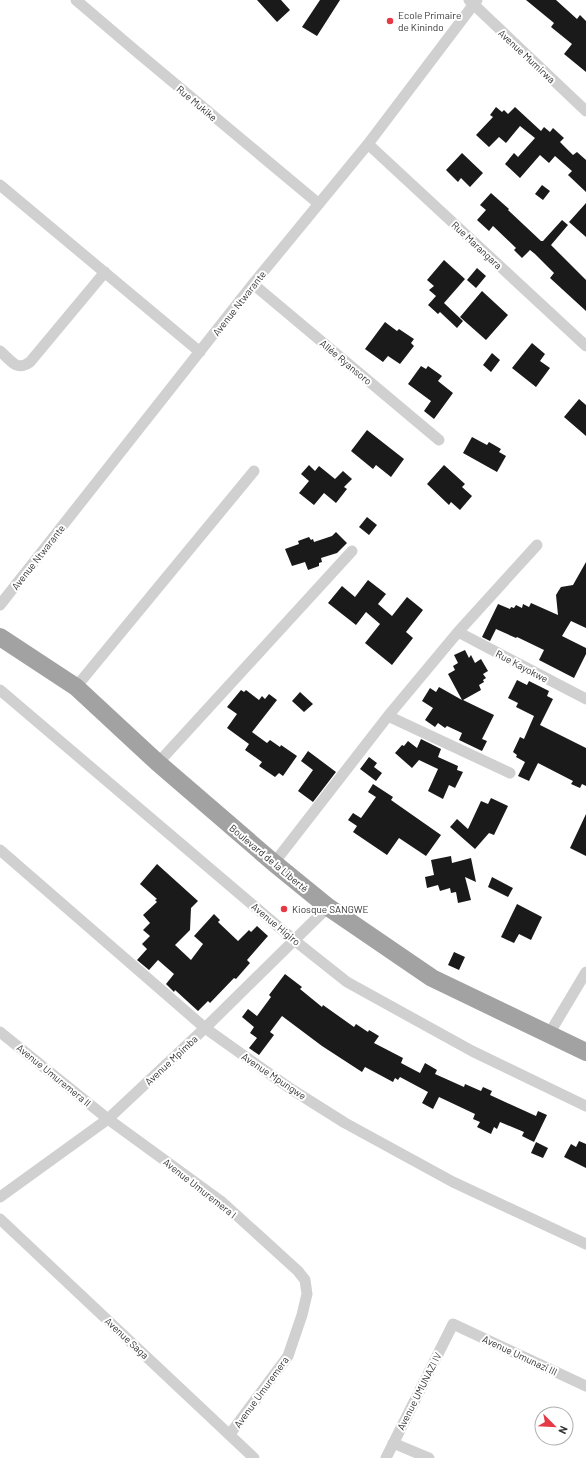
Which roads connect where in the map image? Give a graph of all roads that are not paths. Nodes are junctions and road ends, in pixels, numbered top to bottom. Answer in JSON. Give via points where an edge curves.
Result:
{"nodes":[{"id":1,"x":76,"y":0,"type":"edge"},
{"id":2,"x":473,"y":2,"type":"edge"},
{"id":3,"x":586,"y":111,"type":"edge"},
{"id":4,"x":368,"y":144,"type":"junction"},
{"id":5,"x":0,"y":185,"type":"edge"},
{"id":6,"x":319,"y":204,"type":"junction"},
{"id":7,"x":105,"y":272,"type":"junction"},
{"id":8,"x":254,"y":284,"type":"junction"},
{"id":9,"x":586,"y":346,"type":"edge"},
{"id":10,"x":0,"y":351,"type":"edge"},
{"id":11,"x":200,"y":352,"type":"junction"},
{"id":12,"x":439,"y":440,"type":"dead end"},
{"id":13,"x":254,"y":471,"type":"dead end"},
{"id":14,"x":537,"y":545,"type":"dead end"},
{"id":15,"x":352,"y":551,"type":"dead end"},
{"id":16,"x":0,"y":605,"type":"edge"},
{"id":17,"x":458,"y":632,"type":"junction"},
{"id":18,"x":0,"y":637,"type":"edge"},
{"id":19,"x":76,"y":687,"type":"junction"},
{"id":20,"x":0,"y":690,"type":"edge"},
{"id":21,"x":586,"y":699,"type":"edge"},
{"id":22,"x":388,"y":716,"type":"junction"},
{"id":23,"x":158,"y":763,"type":"junction"},
{"id":24,"x":510,"y":773,"type":"dead end"},
{"id":25,"x":0,"y":850,"type":"edge"},
{"id":26,"x":274,"y":863,"type":"junction"},
{"id":27,"x":328,"y":906,"type":"junction"},
{"id":28,"x":294,"y":940,"type":"junction"},
{"id":29,"x":586,"y":972,"type":"edge"},
{"id":30,"x":205,"y":1028,"type":"junction"},
{"id":31,"x":0,"y":1032,"type":"edge"},
{"id":32,"x":549,"y":1034,"type":"junction"},
{"id":33,"x":586,"y":1052,"type":"edge"},
{"id":34,"x":586,"y":1106,"type":"edge"},
{"id":35,"x":108,"y":1119,"type":"junction"},
{"id":36,"x":0,"y":1197,"type":"edge"},
{"id":37,"x":0,"y":1219,"type":"edge"},
{"id":38,"x":586,"y":1244,"type":"edge"},
{"id":39,"x":305,"y":1280,"type":"joint"},
{"id":40,"x":453,"y":1324,"type":"joint"},
{"id":41,"x":586,"y":1386,"type":"edge"},
{"id":42,"x":230,"y":1434,"type":"junction"},
{"id":43,"x":393,"y":1443,"type":"junction"},
{"id":44,"x":254,"y":1458,"type":"edge"},
{"id":45,"x":386,"y":1458,"type":"edge"},
{"id":46,"x":429,"y":1458,"type":"edge"}],
"edges":[{"from":1,"to":6,"type":"street","name":"Rue Mukike"},
{"from":2,"to":3,"type":"street","name":"Avenue Mumirwa"},
{"from":2,"to":4,"type":"street","name":"Avenue Ntwarante"},
{"from":4,"to":6,"type":"street","name":"Avenue Ntwarante"},
{"from":4,"to":9,"type":"street","name":"Rue Marangara"},
{"from":5,"to":7,"type":"street"},
{"from":6,"to":8,"type":"street","name":"Avenue Ntwarante"},
{"from":7,"to":10,"type":"street","via":[[30,362],[23,367],[18,366]]},
{"from":7,"to":11,"type":"street"},
{"from":8,"to":11,"type":"street","name":"Avenue Ntwarante"},
{"from":8,"to":12,"type":"street","name":"Allée Ryansoro"},
{"from":11,"to":16,"type":"street","name":"Avenue Ntwarante"},
{"from":13,"to":19,"type":"street"},
{"from":14,"to":17,"type":"street"},
{"from":15,"to":23,"type":"street"},
{"from":17,"to":21,"type":"street","name":"Rue Kayokwe"},
{"from":17,"to":22,"type":"street"},
{"from":18,"to":19,"type":"highway","name":"Boulevard de la Liberté"},
{"from":19,"to":23,"type":"highway","name":"Boulevard de la Liberté"},
{"from":20,"to":28,"type":"street","name":"Avenue Higiro"},
{"from":22,"to":24,"type":"street"},
{"from":22,"to":26,"type":"street"},
{"from":23,"to":26,"type":"highway","name":"Boulevard de la Liberté"},
{"from":25,"to":30,"type":"street","name":"Avenue Mpungwe"},
{"from":26,"to":27,"type":"highway","name":"Boulevard de la Liberté"},
{"from":27,"to":28,"type":"street","name":"Avenue Mpimba"},
{"from":27,"to":32,"type":"highway","name":"Boulevard de la Liberté","via":[[432,978]]},
{"from":28,"to":30,"type":"street","name":"Avenue Mpimba"},
{"from":28,"to":34,"type":"street","name":"Avenue Higiro","via":[[348,982],[472,1051]]},
{"from":29,"to":32,"type":"street"},
{"from":30,"to":35,"type":"street","name":"Avenue Mpimba"},
{"from":30,"to":38,"type":"street","name":"Avenue Mpungwe","via":[[291,1089],[345,1123],[453,1182]]},
{"from":31,"to":35,"type":"street","name":"Avenue Umuremera II"},
{"from":32,"to":33,"type":"highway","name":"Boulevard de la Liberté"},
{"from":35,"to":36,"type":"street","name":"Avenue Mpimba"},
{"from":35,"to":39,"type":"street","name":"Avenue Umuremera I","via":[[222,1202]]},
{"from":37,"to":42,"type":"street","name":"Avenue Saga"},
{"from":39,"to":42,"type":"street","name":"Avenue Umuremera","via":[[307,1294],[288,1356]]},
{"from":40,"to":41,"type":"street","name":"Avenue Umunazi III"},
{"from":40,"to":43,"type":"street","name":"Avenue UMUNAZI IV"},
{"from":42,"to":44,"type":"street","name":"Avenue Saga"},
{"from":43,"to":45,"type":"street","name":"Avenue UMUNAZI IV"},
{"from":43,"to":46,"type":"street"}]}
